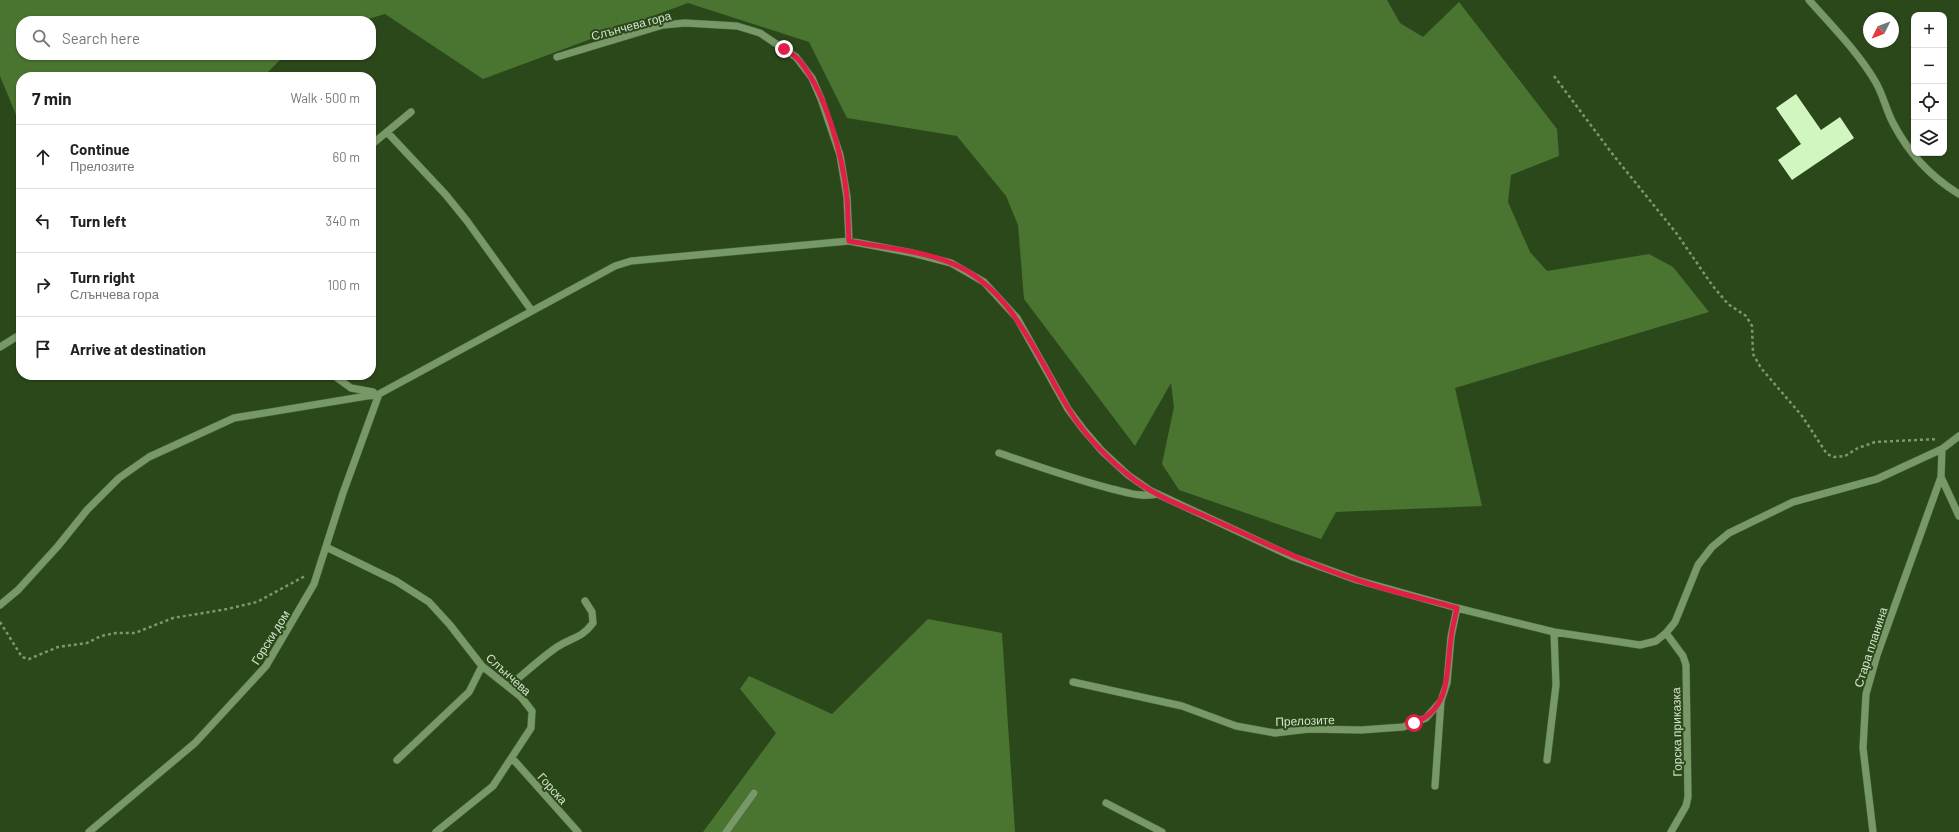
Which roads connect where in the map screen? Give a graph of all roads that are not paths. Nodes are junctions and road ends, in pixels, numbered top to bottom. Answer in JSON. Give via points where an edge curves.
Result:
{"nodes":[{"id":1,"x":1809,"y":0,"type":"edge"},
{"id":2,"x":557,"y":57,"type":"dead end"},
{"id":3,"x":411,"y":112,"type":"dead end"},
{"id":4,"x":387,"y":132,"type":"junction"},
{"id":5,"x":376,"y":140,"type":"edge"},
{"id":6,"x":1959,"y":194,"type":"edge"},
{"id":7,"x":849,"y":241,"type":"junction"},
{"id":8,"x":532,"y":311,"type":"junction"},
{"id":9,"x":16,"y":337,"type":"edge"},
{"id":10,"x":0,"y":347,"type":"edge"},
{"id":11,"x":341,"y":380,"type":"edge"},
{"id":12,"x":379,"y":394,"type":"junction"},
{"id":13,"x":1958,"y":437,"type":"edge"},
{"id":14,"x":1942,"y":449,"type":"junction"},
{"id":15,"x":1000,"y":453,"type":"dead end"},
{"id":16,"x":1941,"y":476,"type":"junction"},
{"id":17,"x":1157,"y":494,"type":"junction"},
{"id":18,"x":1959,"y":516,"type":"edge"},
{"id":19,"x":326,"y":547,"type":"junction"},
{"id":20,"x":585,"y":601,"type":"dead end"},
{"id":21,"x":0,"y":605,"type":"edge"},
{"id":22,"x":1457,"y":608,"type":"junction"},
{"id":23,"x":1554,"y":632,"type":"junction"},
{"id":24,"x":1666,"y":633,"type":"junction"},
{"id":25,"x":482,"y":666,"type":"junction"},
{"id":26,"x":1073,"y":682,"type":"dead end"},
{"id":27,"x":509,"y":686,"type":"junction"},
{"id":28,"x":1441,"y":701,"type":"junction"},
{"id":29,"x":512,"y":758,"type":"junction"},
{"id":30,"x":397,"y":760,"type":"dead end"},
{"id":31,"x":1548,"y":760,"type":"dead end"},
{"id":32,"x":1435,"y":786,"type":"dead end"},
{"id":33,"x":754,"y":793,"type":"dead end"},
{"id":34,"x":1106,"y":803,"type":"dead end"},
{"id":35,"x":89,"y":832,"type":"edge"},
{"id":36,"x":436,"y":832,"type":"edge"},
{"id":37,"x":578,"y":832,"type":"edge"},
{"id":38,"x":726,"y":832,"type":"edge"},
{"id":39,"x":1162,"y":832,"type":"edge"},
{"id":40,"x":1672,"y":832,"type":"edge"},
{"id":41,"x":1873,"y":832,"type":"edge"}],
"edges":[{"from":1,"to":6,"type":"street","via":[[1851,47],[1876,81],[1893,123],[1920,162],[1941,183]]},
{"from":2,"to":7,"type":"street","name":"Слънчева гора","via":[[663,26],[685,23],[737,26],[760,34],[796,57],[812,78],[840,155],[847,197]]},
{"from":3,"to":4,"type":"street"},
{"from":4,"to":5,"type":"street"},
{"from":4,"to":8,"type":"street","via":[[454,206]]},
{"from":7,"to":8,"type":"street","via":[[631,261],[615,266]]},
{"from":7,"to":17,"type":"street","via":[[951,263],[984,282],[1017,318],[1068,409],[1083,429],[1128,475]]},
{"from":8,"to":12,"type":"street"},
{"from":9,"to":10,"type":"street"},
{"from":11,"to":12,"type":"street","via":[[351,388]]},
{"from":12,"to":19,"type":"street","name":"Горски дом"},
{"from":12,"to":21,"type":"street","via":[[234,418],[149,457],[119,478],[87,510],[18,590]]},
{"from":13,"to":14,"type":"street"},
{"from":14,"to":16,"type":"street"},
{"from":14,"to":24,"type":"street","via":[[1877,479],[1793,502],[1729,533],[1712,547],[1698,565],[1675,622]]},
{"from":15,"to":17,"type":"street","via":[[1071,479],[1130,493],[1150,496]]},
{"from":16,"to":18,"type":"street"},
{"from":16,"to":41,"type":"street","name":"Стара планина","via":[[1877,655],[1866,694],[1863,748]]},
{"from":17,"to":22,"type":"street","via":[[1293,557],[1357,580]]},
{"from":19,"to":25,"type":"street","name":"Слънчева","via":[[396,581],[429,602],[450,624]]},
{"from":19,"to":35,"type":"street","name":"Горски дом","via":[[314,584],[266,666],[195,743]]},
{"from":20,"to":27,"type":"street","via":[[592,612],[593,623],[588,629],[581,636],[558,646]]},
{"from":22,"to":23,"type":"street"},
{"from":22,"to":28,"type":"street","name":"Прелозите","via":[[1451,637],[1447,683]]},
{"from":23,"to":24,"type":"street","via":[[1640,645],[1656,641]]},
{"from":23,"to":31,"type":"street","via":[[1556,685]]},
{"from":24,"to":40,"type":"street","name":"Горска приказка","via":[[1683,656],[1686,665],[1688,797]]},
{"from":25,"to":27,"type":"street","name":"Слънчева"},
{"from":25,"to":30,"type":"street","via":[[469,692]]},
{"from":26,"to":28,"type":"street","name":"Прелозите","via":[[1182,706],[1236,726],[1275,733],[1309,729],[1361,730],[1403,727],[1426,718]]},
{"from":27,"to":29,"type":"street","name":"Слънчева","via":[[521,696],[532,711],[531,728]]},
{"from":28,"to":32,"type":"street"},
{"from":29,"to":36,"type":"street","name":"Слънчева","via":[[493,786]]},
{"from":29,"to":37,"type":"street","name":"Горска"},
{"from":33,"to":38,"type":"street"},
{"from":34,"to":39,"type":"street"}]}
